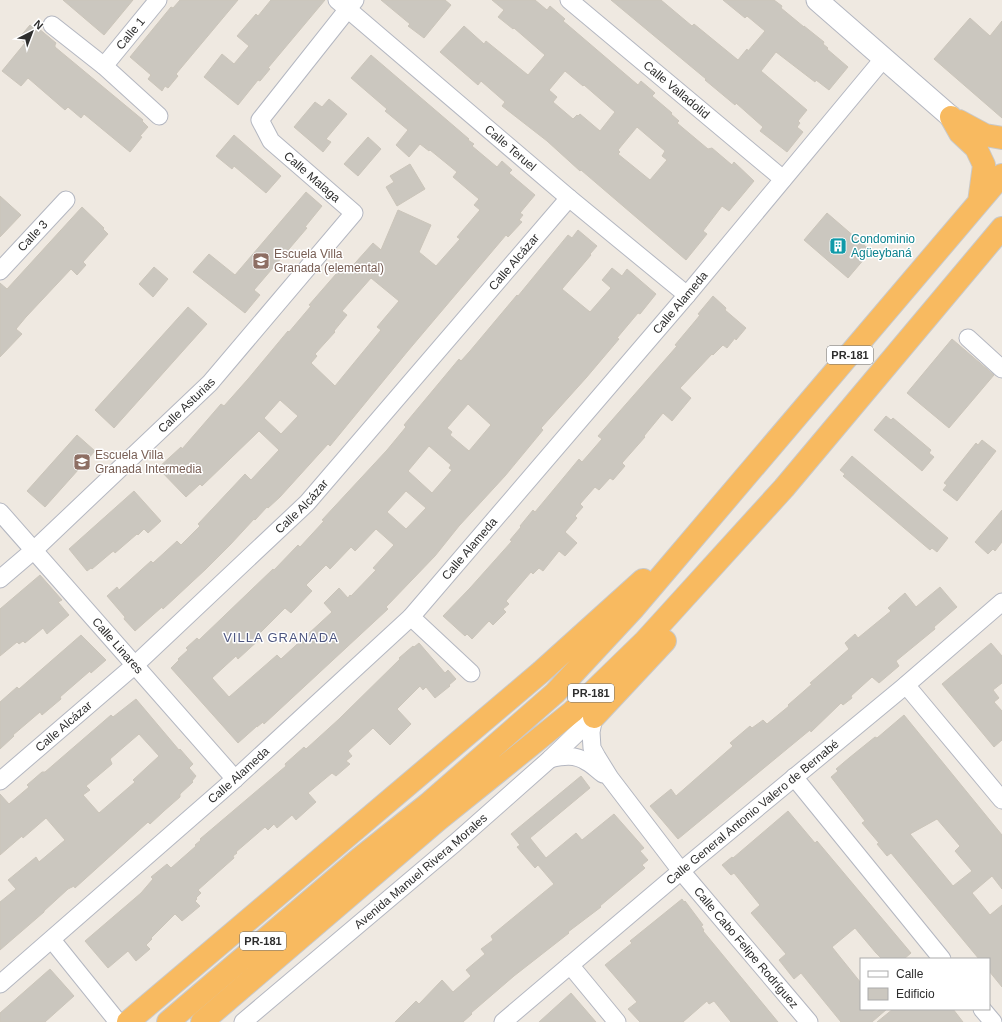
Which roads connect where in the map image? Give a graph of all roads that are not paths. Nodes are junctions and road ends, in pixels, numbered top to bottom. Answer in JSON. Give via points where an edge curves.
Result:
{"nodes":[{"id":1,"x":158,"y":0,"type":"edge"},
{"id":2,"x":569,"y":0,"type":"edge"},
{"id":3,"x":816,"y":0,"type":"edge"},
{"id":4,"x":347,"y":3,"type":"edge"},
{"id":5,"x":52,"y":25,"type":"dead end"},
{"id":6,"x":884,"y":58,"type":"junction"},
{"id":7,"x":104,"y":66,"type":"junction"},
{"id":8,"x":159,"y":116,"type":"dead end"},
{"id":9,"x":951,"y":117,"type":"junction"},
{"id":10,"x":1002,"y":138,"type":"edge"},
{"id":11,"x":1002,"y":175,"type":"edge"},
{"id":12,"x":783,"y":179,"type":"junction"},
{"id":13,"x":570,"y":198,"type":"junction"},
{"id":14,"x":66,"y":200,"type":"dead end"},
{"id":15,"x":979,"y":202,"type":"junction"},
{"id":16,"x":354,"y":213,"type":"joint"},
{"id":17,"x":1002,"y":228,"type":"edge"},
{"id":18,"x":0,"y":271,"type":"edge"},
{"id":19,"x":686,"y":295,"type":"junction"},
{"id":20,"x":968,"y":338,"type":"dead end"},
{"id":21,"x":1002,"y":370,"type":"edge"},
{"id":22,"x":784,"y":488,"type":"junction"},
{"id":23,"x":0,"y":512,"type":"edge"},
{"id":24,"x":698,"y":534,"type":"junction"},
{"id":25,"x":34,"y":550,"type":"junction"},
{"id":26,"x":0,"y":579,"type":"edge"},
{"id":27,"x":1002,"y":602,"type":"edge"},
{"id":28,"x":411,"y":617,"type":"junction"},
{"id":29,"x":135,"y":665,"type":"junction"},
{"id":30,"x":471,"y":673,"type":"dead end"},
{"id":31,"x":906,"y":685,"type":"junction"},
{"id":32,"x":594,"y":717,"type":"junction"},
{"id":33,"x":550,"y":759,"type":"junction"},
{"id":34,"x":794,"y":777,"type":"junction"},
{"id":35,"x":610,"y":778,"type":"junction"},
{"id":36,"x":235,"y":779,"type":"junction"},
{"id":37,"x":0,"y":781,"type":"edge"},
{"id":38,"x":1002,"y":800,"type":"edge"},
{"id":39,"x":681,"y":871,"type":"junction"},
{"id":40,"x":52,"y":940,"type":"junction"},
{"id":41,"x":941,"y":958,"type":"edge"},
{"id":42,"x":570,"y":965,"type":"junction"},
{"id":43,"x":0,"y":984,"type":"edge"},
{"id":44,"x":983,"y":1010,"type":"edge"},
{"id":45,"x":118,"y":1022,"type":"edge"},
{"id":46,"x":128,"y":1022,"type":"edge"},
{"id":47,"x":168,"y":1022,"type":"edge"},
{"id":48,"x":202,"y":1022,"type":"edge"},
{"id":49,"x":243,"y":1022,"type":"edge"},
{"id":50,"x":503,"y":1022,"type":"edge"},
{"id":51,"x":617,"y":1022,"type":"edge"},
{"id":52,"x":809,"y":1022,"type":"edge"},
{"id":53,"x":992,"y":1022,"type":"edge"}],
"edges":[{"from":1,"to":7,"type":"street","name":"Calle 1"},
{"from":2,"to":12,"type":"street","name":"Calle Valladolid"},
{"from":3,"to":6,"type":"street"},
{"from":4,"to":13,"type":"street","name":"Calle Teruel"},
{"from":4,"to":16,"type":"street","name":"Calle Malaga","via":[[260,120],[271,141]]},
{"from":5,"to":7,"type":"street"},
{"from":6,"to":9,"type":"street"},
{"from":6,"to":12,"type":"street","name":"Calle Alameda"},
{"from":7,"to":8,"type":"street"},
{"from":9,"to":10,"type":"highway","via":[[985,135]]},
{"from":9,"to":15,"type":"highway","via":[[960,133],[976,148],[984,165]]},
{"from":11,"to":15,"type":"highway","number":"PR-181"},
{"from":12,"to":19,"type":"street","name":"Calle Alameda"},
{"from":13,"to":19,"type":"street","name":"Calle Teruel"},
{"from":13,"to":29,"type":"street","name":"Calle Alcázar","via":[[307,503]]},
{"from":14,"to":18,"type":"street","name":"Calle 3"},
{"from":15,"to":24,"type":"highway","number":"PR-181"},
{"from":16,"to":25,"type":"street","name":"Calle Asturias","via":[[210,383]]},
{"from":17,"to":22,"type":"highway","number":"PR-181"},
{"from":19,"to":28,"type":"street","name":"Calle Alameda"},
{"from":20,"to":21,"type":"street"},
{"from":22,"to":32,"type":"highway","via":[[744,547],[673,632]]},
{"from":22,"to":48,"type":"highway","number":"PR-181","via":[[645,641],[572,712],[438,820]]},
{"from":23,"to":25,"type":"street","name":"Calle Linares"},
{"from":24,"to":46,"type":"highway","via":[[642,580],[541,672]]},
{"from":24,"to":47,"type":"highway","number":"PR-181","via":[[555,693],[428,804],[359,859]]},
{"from":25,"to":26,"type":"street","name":"Calle Asturias"},
{"from":25,"to":29,"type":"street","name":"Calle Linares"},
{"from":27,"to":31,"type":"street","name":"Calle General Antonio Valero de Bernabé"},
{"from":28,"to":30,"type":"street"},
{"from":28,"to":36,"type":"street","name":"Calle Alameda"},
{"from":29,"to":36,"type":"street","name":"Calle Linares"},
{"from":29,"to":37,"type":"street","name":"Calle Alcázar"},
{"from":31,"to":34,"type":"street","name":"Calle General Antonio Valero de Bernabé"},
{"from":31,"to":38,"type":"street"},
{"from":32,"to":33,"type":"street","name":"Avenida Manuel Rivera Morales"},
{"from":32,"to":35,"type":"street","via":[[591,732],[592,748]]},
{"from":33,"to":35,"type":"street","via":[[563,756],[580,758]]},
{"from":33,"to":49,"type":"street","name":"Avenida Manuel Rivera Morales"},
{"from":34,"to":39,"type":"street","name":"Calle General Antonio Valero de Bernabé"},
{"from":34,"to":41,"type":"street"},
{"from":35,"to":39,"type":"street","name":"Calle Cabo Felipe Rodríguez"},
{"from":36,"to":40,"type":"street","name":"Calle Alameda"},
{"from":39,"to":42,"type":"street","name":"Calle General Antonio Valero de Bernabé"},
{"from":39,"to":52,"type":"street","name":"Calle Cabo Felipe Rodríguez"},
{"from":40,"to":43,"type":"street","name":"Calle Alameda"},
{"from":40,"to":45,"type":"street"},
{"from":42,"to":50,"type":"street","name":"Calle General Antonio Valero de Bernabé"},
{"from":42,"to":51,"type":"street"},
{"from":44,"to":53,"type":"street"}]}
